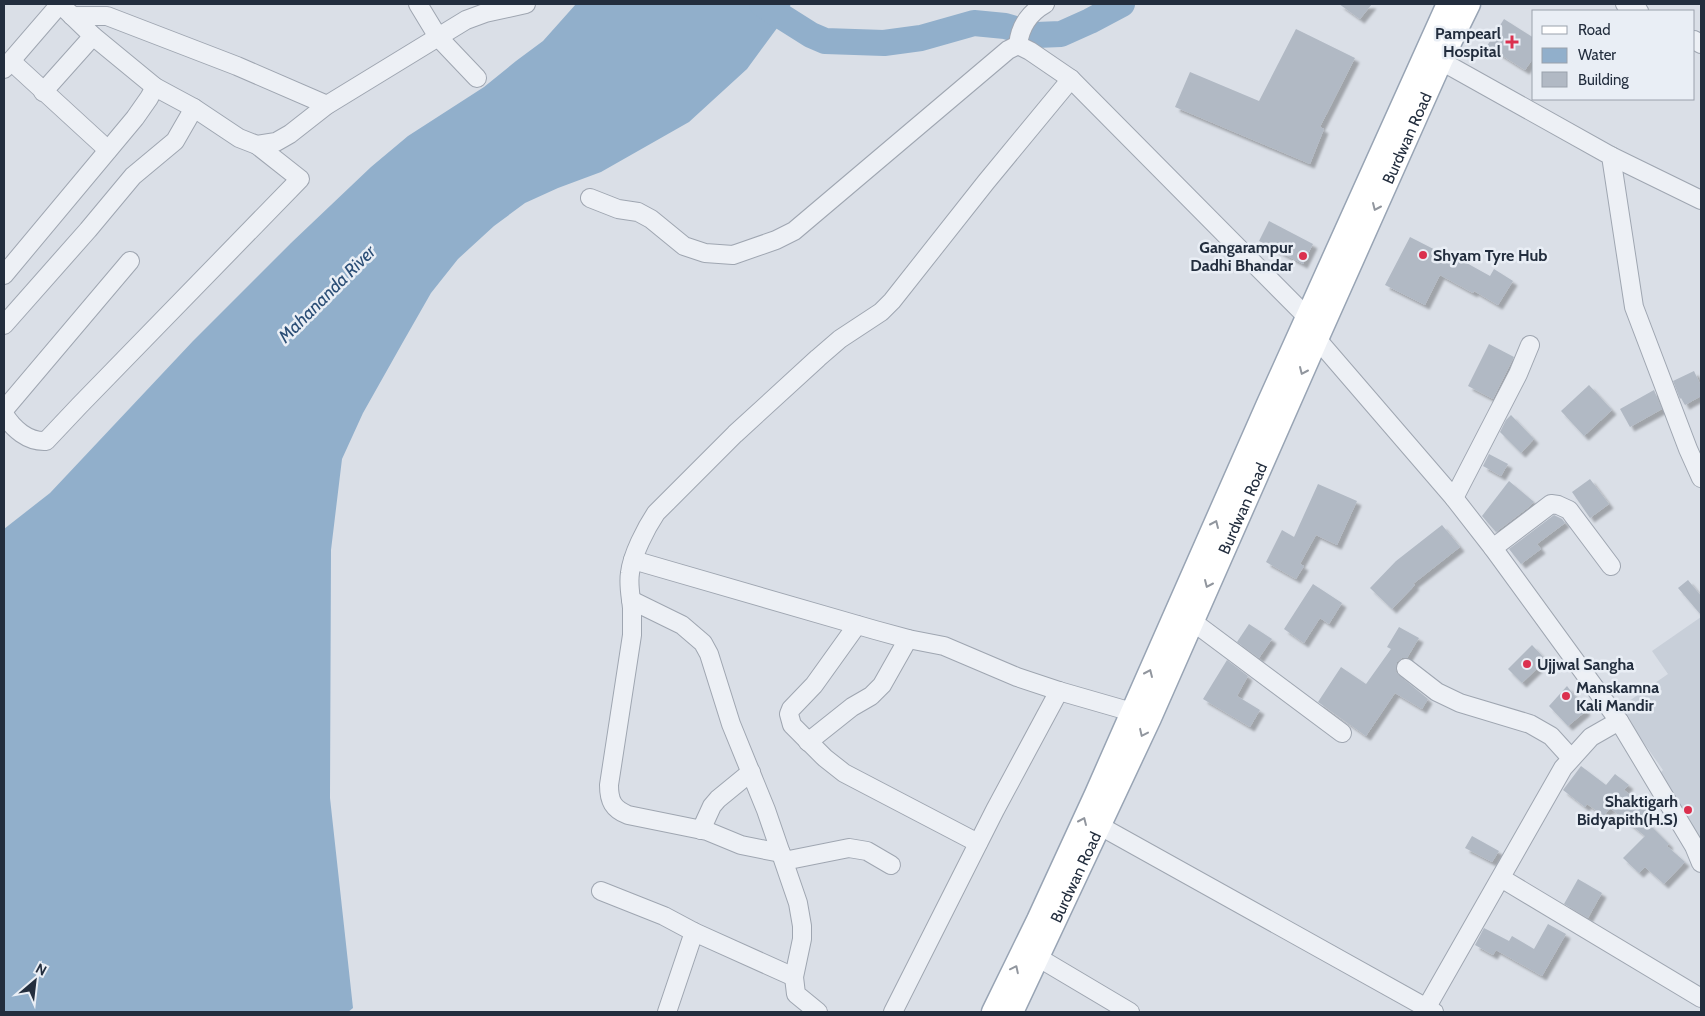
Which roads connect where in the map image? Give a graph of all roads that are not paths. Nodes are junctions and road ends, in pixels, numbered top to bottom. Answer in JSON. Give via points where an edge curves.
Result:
{"nodes":[{"id":1,"x":418,"y":4,"type":"edge"},
{"id":2,"x":526,"y":4,"type":"edge"},
{"id":3,"x":1448,"y":4,"type":"edge"},
{"id":4,"x":1469,"y":4,"type":"edge"},
{"id":5,"x":1625,"y":4,"type":"edge"},
{"id":6,"x":64,"y":8,"type":"edge"},
{"id":7,"x":1637,"y":10,"type":"edge"},
{"id":8,"x":1028,"y":21,"type":"edge"},
{"id":9,"x":93,"y":36,"type":"junction"},
{"id":10,"x":438,"y":37,"type":"junction"},
{"id":11,"x":1442,"y":61,"type":"junction"},
{"id":12,"x":7,"y":65,"type":"edge"},
{"id":13,"x":477,"y":78,"type":"dead end"},
{"id":14,"x":1072,"y":79,"type":"junction"},
{"id":15,"x":155,"y":87,"type":"junction"},
{"id":16,"x":43,"y":92,"type":"junction"},
{"id":17,"x":327,"y":105,"type":"junction"},
{"id":18,"x":194,"y":108,"type":"junction"},
{"id":19,"x":257,"y":145,"type":"junction"},
{"id":20,"x":108,"y":150,"type":"junction"},
{"id":21,"x":1611,"y":156,"type":"junction"},
{"id":22,"x":590,"y":198,"type":"dead end"},
{"id":23,"x":1701,"y":200,"type":"edge"},
{"id":24,"x":1357,"y":228,"type":"junction"},
{"id":25,"x":130,"y":261,"type":"dead end"},
{"id":26,"x":4,"y":275,"type":"edge"},
{"id":27,"x":1307,"y":317,"type":"junction"},
{"id":28,"x":4,"y":325,"type":"edge"},
{"id":29,"x":1317,"y":339,"type":"junction"},
{"id":30,"x":1530,"y":345,"type":"dead end"},
{"id":31,"x":4,"y":410,"type":"edge"},
{"id":32,"x":4,"y":414,"type":"edge"},
{"id":33,"x":1701,"y":478,"type":"edge"},
{"id":34,"x":1454,"y":498,"type":"junction"},
{"id":35,"x":1493,"y":548,"type":"junction"},
{"id":36,"x":633,"y":560,"type":"junction"},
{"id":37,"x":1611,"y":566,"type":"dead end"},
{"id":38,"x":631,"y":600,"type":"junction"},
{"id":39,"x":1192,"y":621,"type":"junction"},
{"id":40,"x":857,"y":625,"type":"junction"},
{"id":41,"x":908,"y":639,"type":"junction"},
{"id":42,"x":1406,"y":668,"type":"dead end"},
{"id":43,"x":1059,"y":691,"type":"junction"},
{"id":44,"x":1132,"y":712,"type":"junction"},
{"id":45,"x":1619,"y":721,"type":"junction"},
{"id":46,"x":1342,"y":734,"type":"dead end"},
{"id":47,"x":808,"y":742,"type":"junction"},
{"id":48,"x":1571,"y":758,"type":"junction"},
{"id":49,"x":751,"y":772,"type":"junction"},
{"id":50,"x":1100,"y":826,"type":"junction"},
{"id":51,"x":701,"y":830,"type":"junction"},
{"id":52,"x":978,"y":843,"type":"junction"},
{"id":53,"x":782,"y":857,"type":"junction"},
{"id":54,"x":1701,"y":863,"type":"edge"},
{"id":55,"x":891,"y":865,"type":"dead end"},
{"id":56,"x":1501,"y":878,"type":"junction"},
{"id":57,"x":600,"y":892,"type":"dead end"},
{"id":58,"x":694,"y":932,"type":"junction"},
{"id":59,"x":1039,"y":958,"type":"junction"},
{"id":60,"x":794,"y":977,"type":"junction"},
{"id":61,"x":1701,"y":998,"type":"edge"},
{"id":62,"x":1005,"y":1007,"type":"edge"},
{"id":63,"x":1428,"y":1011,"type":"edge"},
{"id":64,"x":667,"y":1012,"type":"edge"},
{"id":65,"x":818,"y":1012,"type":"edge"},
{"id":66,"x":893,"y":1012,"type":"edge"},
{"id":67,"x":1130,"y":1012,"type":"edge"}],
"edges":[{"from":1,"to":10,"type":"street"},
{"from":2,"to":10,"type":"street","via":[[466,20]]},
{"from":3,"to":24,"type":"main road","name":"Burdwan Road"},
{"from":4,"to":11,"type":"main road","name":"Burdwan Road"},
{"from":5,"to":7,"type":"street"},
{"from":6,"to":9,"type":"street"},
{"from":6,"to":12,"type":"street"},
{"from":6,"to":17,"type":"street","via":[[107,16]]},
{"from":8,"to":14,"type":"street","via":[[1030,51]]},
{"from":8,"to":22,"type":"street","via":[[1008,50],[794,231],[776,240],[733,254],[705,253],[684,246],[638,212],[618,209]]},
{"from":9,"to":15,"type":"street"},
{"from":9,"to":16,"type":"street"},
{"from":10,"to":13,"type":"street"},
{"from":10,"to":17,"type":"street"},
{"from":11,"to":21,"type":"street"},
{"from":11,"to":24,"type":"main road","name":"Burdwan Road","one_way":true},
{"from":12,"to":16,"type":"street"},
{"from":14,"to":27,"type":"street"},
{"from":14,"to":36,"type":"street","via":[[892,301],[818,358],[656,513]]},
{"from":15,"to":18,"type":"street"},
{"from":15,"to":20,"type":"street"},
{"from":16,"to":20,"type":"street"},
{"from":17,"to":19,"type":"street","via":[[290,134],[276,142]]},
{"from":18,"to":19,"type":"street","via":[[240,138]]},
{"from":18,"to":28,"type":"street","via":[[174,142],[133,176]]},
{"from":19,"to":32,"type":"street","via":[[300,179],[46,441],[36,442],[22,435]]},
{"from":20,"to":26,"type":"street"},
{"from":21,"to":23,"type":"street"},
{"from":21,"to":33,"type":"street","via":[[1634,307]]},
{"from":24,"to":27,"type":"main road","name":"Burdwan Road"},
{"from":24,"to":29,"type":"main road","name":"Burdwan Road"},
{"from":25,"to":31,"type":"street"},
{"from":44,"to":27,"type":"main road","name":"Burdwan Road","one_way":true},
{"from":29,"to":34,"type":"street"},
{"from":29,"to":39,"type":"main road","name":"Burdwan Road","one_way":true},
{"from":30,"to":34,"type":"street"},
{"from":34,"to":35,"type":"street"},
{"from":35,"to":37,"type":"street","via":[[1551,504],[1558,505],[1569,510]]},
{"from":35,"to":45,"type":"street"},
{"from":36,"to":38,"type":"street"},
{"from":36,"to":40,"type":"street"},
{"from":38,"to":49,"type":"street","via":[[682,624],[703,643]]},
{"from":38,"to":51,"type":"street","via":[[632,635],[609,797],[618,811],[628,815]]},
{"from":39,"to":46,"type":"street"},
{"from":39,"to":50,"type":"main road","name":"Burdwan Road","one_way":true},
{"from":40,"to":41,"type":"street"},
{"from":40,"to":47,"type":"street","via":[[789,714],[792,725]]},
{"from":41,"to":43,"type":"street","via":[[953,649],[1016,677]]},
{"from":41,"to":47,"type":"street","via":[[882,685]]},
{"from":42,"to":48,"type":"street","via":[[1437,692],[1460,703],[1530,724],[1551,736]]},
{"from":43,"to":44,"type":"street"},
{"from":43,"to":52,"type":"street"},
{"from":62,"to":44,"type":"main road","name":"Burdwan Road","one_way":true,"via":[[1038,920]]},
{"from":45,"to":48,"type":"street","via":[[1591,738]]},
{"from":45,"to":54,"type":"street"},
{"from":47,"to":52,"type":"street","via":[[844,773]]},
{"from":48,"to":56,"type":"street"},
{"from":49,"to":51,"type":"street","via":[[718,799]]},
{"from":49,"to":53,"type":"street"},
{"from":50,"to":59,"type":"main road","name":"Burdwan Road"},
{"from":50,"to":63,"type":"street"},
{"from":51,"to":53,"type":"street"},
{"from":52,"to":66,"type":"street"},
{"from":53,"to":55,"type":"street","via":[[850,848],[866,851]]},
{"from":53,"to":60,"type":"street","via":[[798,903],[802,926],[802,944]]},
{"from":56,"to":61,"type":"street"},
{"from":56,"to":63,"type":"street"},
{"from":57,"to":58,"type":"street","via":[[664,916]]},
{"from":58,"to":60,"type":"street"},
{"from":58,"to":64,"type":"street"},
{"from":59,"to":62,"type":"main road","name":"Burdwan Road"},
{"from":59,"to":67,"type":"street"},
{"from":60,"to":65,"type":"street","via":[[796,994]]}]}
